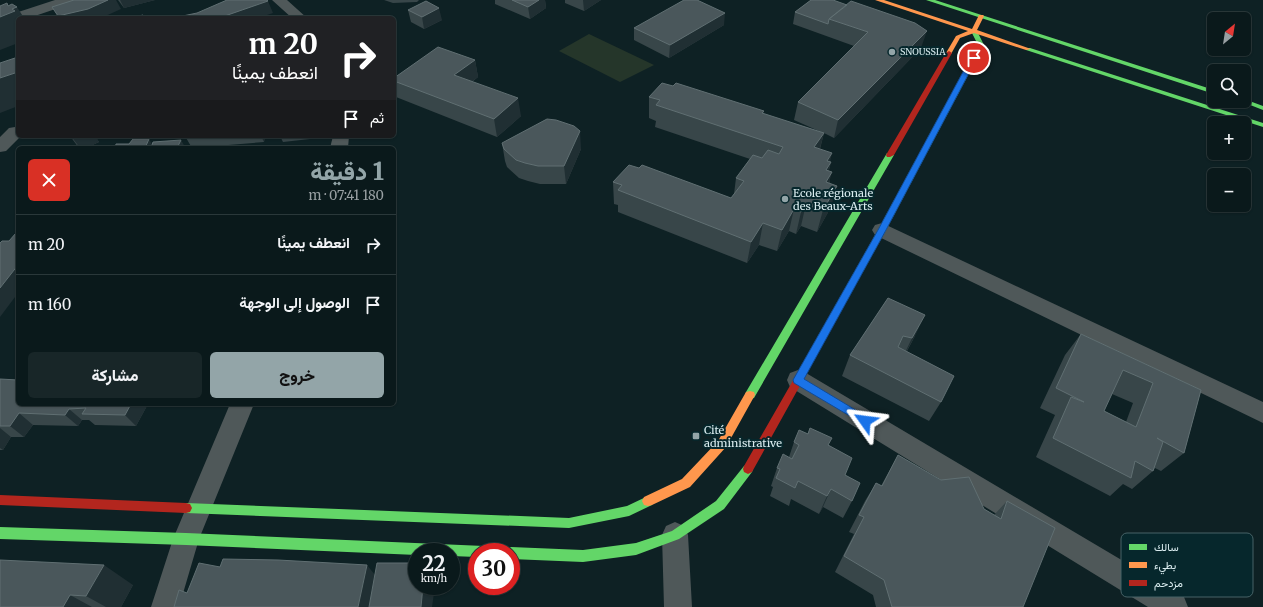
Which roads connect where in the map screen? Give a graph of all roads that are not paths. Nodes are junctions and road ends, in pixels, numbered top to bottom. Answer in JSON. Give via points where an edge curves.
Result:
{"nodes":[{"id":1,"x":33,"y":0,"type":"edge"},
{"id":2,"x":68,"y":0,"type":"edge"},
{"id":3,"x":279,"y":0,"type":"edge"},
{"id":4,"x":878,"y":0,"type":"edge"},
{"id":5,"x":929,"y":0,"type":"edge"},
{"id":6,"x":49,"y":2,"type":"edge"},
{"id":7,"x":0,"y":11,"type":"edge"},
{"id":8,"x":16,"y":16,"type":"edge"},
{"id":9,"x":16,"y":16,"type":"edge"},
{"id":10,"x":293,"y":16,"type":"edge"},
{"id":11,"x":981,"y":16,"type":"junction"},
{"id":12,"x":0,"y":23,"type":"edge"},
{"id":13,"x":974,"y":31,"type":"junction"},
{"id":14,"x":1207,"y":90,"type":"edge"},
{"id":15,"x":1251,"y":104,"type":"edge"},
{"id":16,"x":1263,"y":108,"type":"edge"},
{"id":17,"x":1263,"y":125,"type":"edge"},
{"id":18,"x":10,"y":128,"type":"edge"},
{"id":19,"x":0,"y":147,"type":"edge"},
{"id":20,"x":882,"y":230,"type":"junction"},
{"id":21,"x":798,"y":380,"type":"junction"},
{"id":22,"x":241,"y":406,"type":"edge"},
{"id":23,"x":1263,"y":413,"type":"edge"},
{"id":24,"x":0,"y":500,"type":"edge"},
{"id":25,"x":200,"y":507,"type":"junction"},
{"id":26,"x":0,"y":533,"type":"edge"},
{"id":27,"x":675,"y":535,"type":"junction"},
{"id":28,"x":186,"y":539,"type":"junction"},
{"id":29,"x":468,"y":551,"type":"edge"},
{"id":30,"x":520,"y":553,"type":"edge"},
{"id":31,"x":1121,"y":575,"type":"edge"},
{"id":32,"x":1157,"y":597,"type":"edge"},
{"id":33,"x":165,"y":607,"type":"edge"},
{"id":34,"x":678,"y":607,"type":"edge"},
{"id":35,"x":1174,"y":607,"type":"edge"}],
"edges":[{"from":1,"to":7,"type":"street"},
{"from":2,"to":6,"type":"street"},
{"from":3,"to":10,"type":"street"},
{"from":4,"to":13,"type":"main road"},
{"from":5,"to":11,"type":"main road"},
{"from":6,"to":9,"type":"street"},
{"from":8,"to":12,"type":"street"},
{"from":11,"to":13,"type":"main road"},
{"from":11,"to":14,"type":"main road"},
{"from":13,"to":17,"type":"main road"},
{"from":13,"to":20,"type":"main road","via":[[981,45]]},
{"from":13,"to":25,"type":"main road","via":[[958,37],[722,444],[686,483],[629,511],[568,522]]},
{"from":15,"to":16,"type":"main road"},
{"from":18,"to":19,"type":"street"},
{"from":20,"to":21,"type":"main road"},
{"from":20,"to":23,"type":"street"},
{"from":21,"to":27,"type":"main road","via":[[748,469],[720,505]]},
{"from":21,"to":31,"type":"street"},
{"from":22,"to":25,"type":"street"},
{"from":24,"to":25,"type":"main road"},
{"from":25,"to":28,"type":"street"},
{"from":26,"to":28,"type":"main road"},
{"from":27,"to":30,"type":"main road","via":[[636,549],[583,556]]},
{"from":27,"to":34,"type":"street"},
{"from":28,"to":29,"type":"main road"},
{"from":28,"to":33,"type":"street"},
{"from":32,"to":35,"type":"street"}]}
